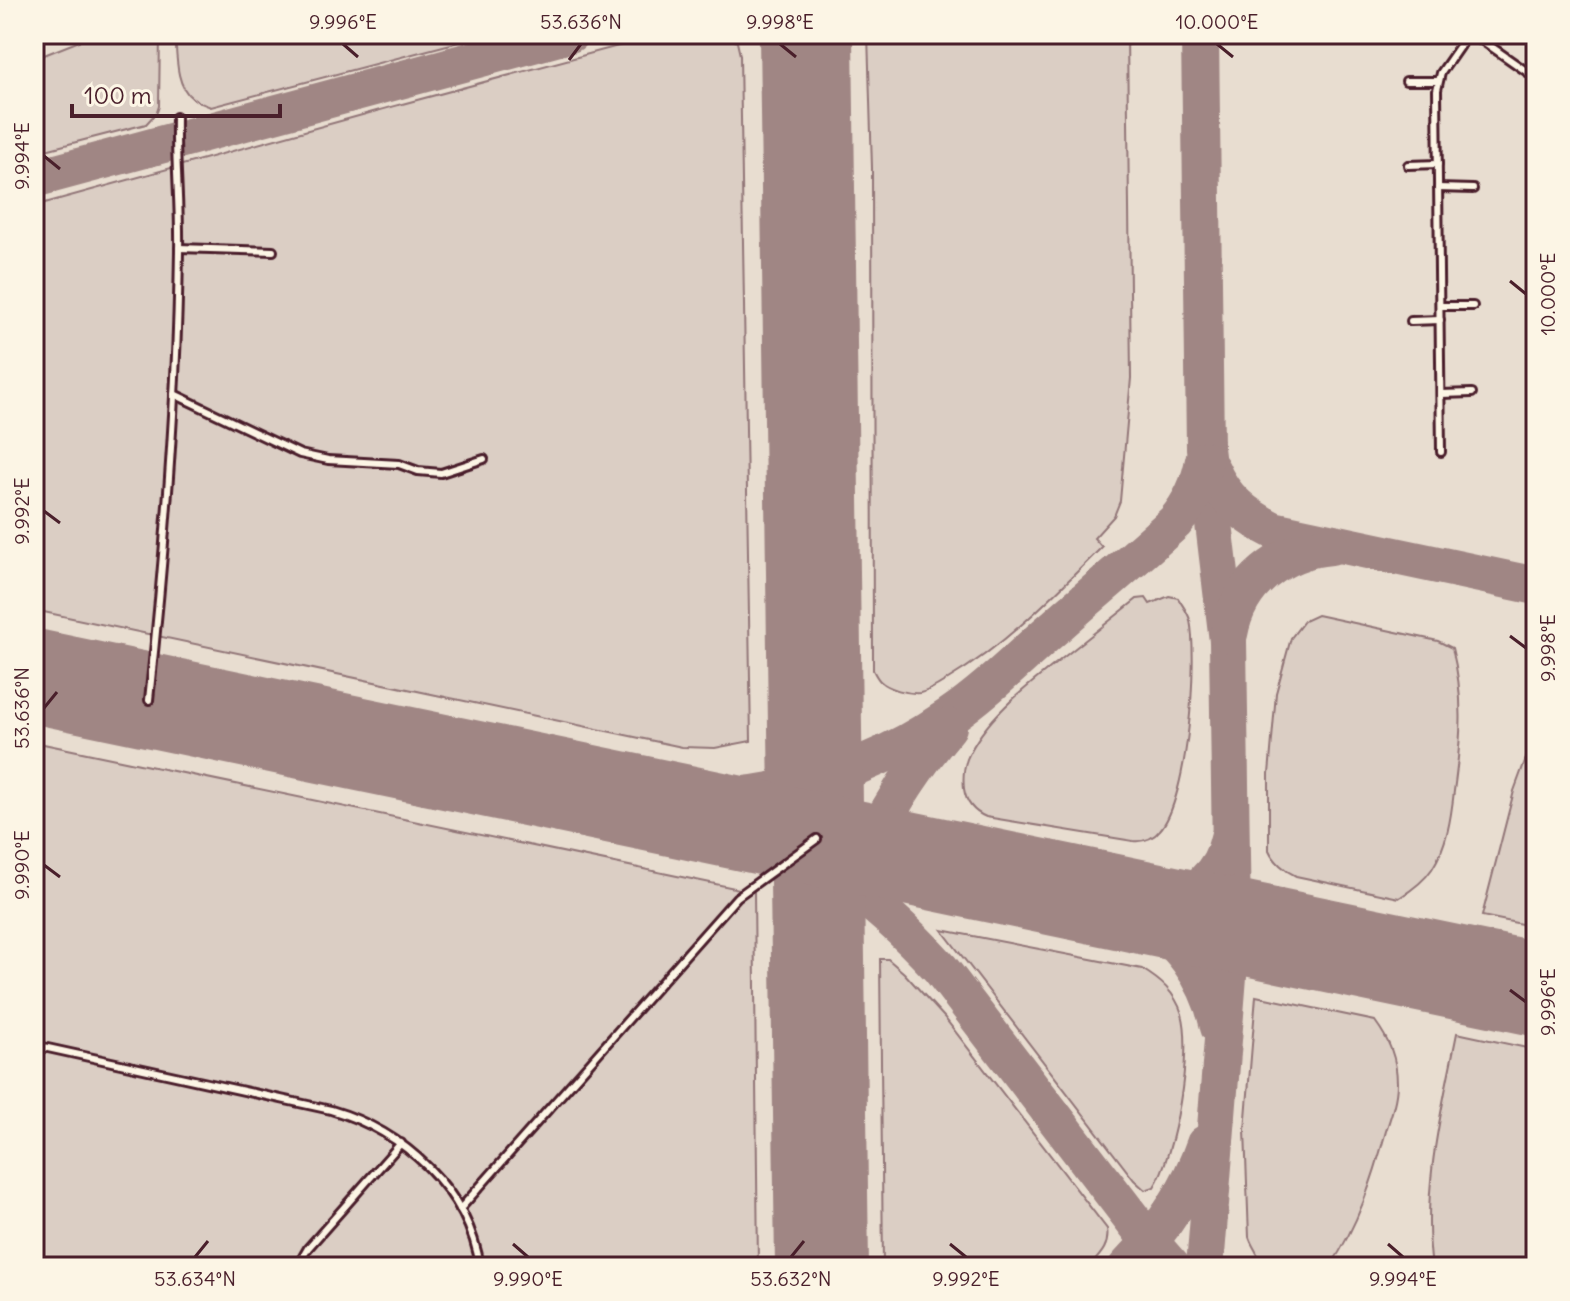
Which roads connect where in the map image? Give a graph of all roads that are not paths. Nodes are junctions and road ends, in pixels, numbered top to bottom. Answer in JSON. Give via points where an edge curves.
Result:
{"nodes":[{"id":1,"x":1470,"y":34,"type":"edge"},
{"id":2,"x":1536,"y":78,"type":"edge"},
{"id":3,"x":1406,"y":81,"type":"dead end"},
{"id":4,"x":1438,"y":81,"type":"junction"},
{"id":5,"x":176,"y":117,"type":"dead end"},
{"id":6,"x":1438,"y":164,"type":"junction"},
{"id":7,"x":1408,"y":165,"type":"dead end"},
{"id":8,"x":1438,"y":188,"type":"junction"},
{"id":9,"x":1473,"y":189,"type":"dead end"},
{"id":10,"x":179,"y":248,"type":"junction"},
{"id":11,"x":273,"y":251,"type":"dead end"},
{"id":12,"x":1440,"y":306,"type":"junction"},
{"id":13,"x":1473,"y":306,"type":"dead end"},
{"id":14,"x":1440,"y":320,"type":"junction"},
{"id":15,"x":1411,"y":321,"type":"dead end"},
{"id":16,"x":1472,"y":393,"type":"dead end"},
{"id":17,"x":174,"y":394,"type":"junction"},
{"id":18,"x":1441,"y":394,"type":"junction"},
{"id":19,"x":1441,"y":452,"type":"dead end"},
{"id":20,"x":484,"y":459,"type":"dead end"},
{"id":21,"x":149,"y":700,"type":"dead end"},
{"id":22,"x":817,"y":839,"type":"dead end"},
{"id":23,"x":34,"y":1045,"type":"edge"},
{"id":24,"x":401,"y":1143,"type":"junction"},
{"id":25,"x":460,"y":1209,"type":"junction"},
{"id":26,"x":297,"y":1267,"type":"edge"},
{"id":27,"x":480,"y":1267,"type":"edge"}],
"edges":[{"from":1,"to":2,"type":"lane"},
{"from":1,"to":4,"type":"lane"},
{"from":3,"to":4,"type":"lane"},
{"from":4,"to":6,"type":"lane"},
{"from":5,"to":10,"type":"lane"},
{"from":6,"to":7,"type":"lane"},
{"from":6,"to":8,"type":"lane"},
{"from":8,"to":9,"type":"lane"},
{"from":8,"to":12,"type":"lane"},
{"from":10,"to":11,"type":"lane"},
{"from":10,"to":17,"type":"lane"},
{"from":12,"to":13,"type":"lane"},
{"from":12,"to":14,"type":"lane"},
{"from":14,"to":15,"type":"lane"},
{"from":14,"to":18,"type":"lane"},
{"from":16,"to":18,"type":"lane"},
{"from":17,"to":20,"type":"lane","via":[[300,454],[328,460],[399,464],[441,473]]},
{"from":17,"to":21,"type":"lane"},
{"from":18,"to":19,"type":"lane"},
{"from":22,"to":25,"type":"lane","via":[[737,897]]},
{"from":23,"to":24,"type":"lane","via":[[331,1110],[365,1121]]},
{"from":24,"to":25,"type":"lane"},
{"from":24,"to":26,"type":"lane"},
{"from":25,"to":27,"type":"lane","via":[[473,1234]]}]}
